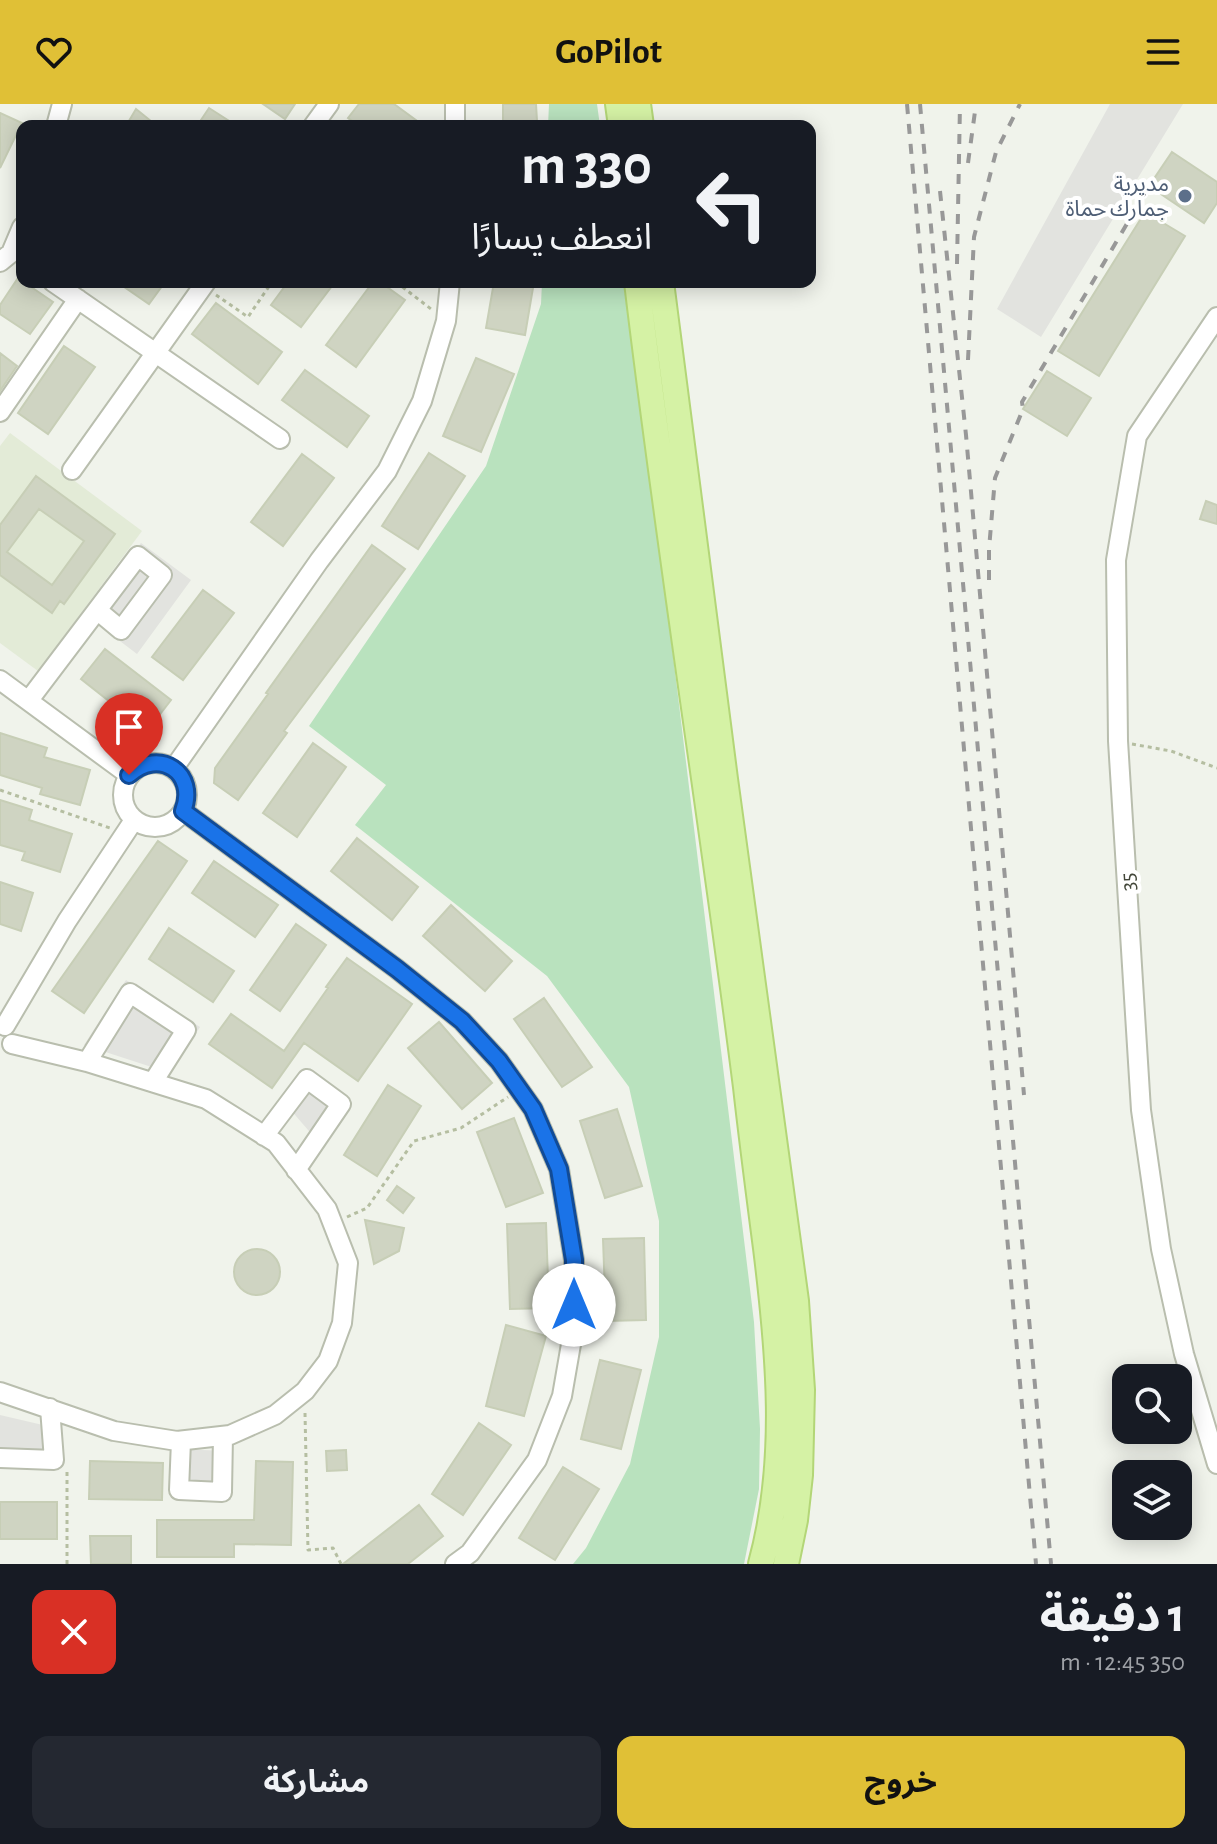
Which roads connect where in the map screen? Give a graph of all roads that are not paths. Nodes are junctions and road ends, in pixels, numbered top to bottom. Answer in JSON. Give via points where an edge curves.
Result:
{"nodes":[{"id":1,"x":62,"y":288,"type":"edge"},
{"id":2,"x":201,"y":288,"type":"edge"},
{"id":3,"x":449,"y":288,"type":"edge"},
{"id":4,"x":638,"y":288,"type":"edge"},
{"id":5,"x":662,"y":288,"type":"edge"},
{"id":6,"x":78,"y":299,"type":"junction"},
{"id":7,"x":1217,"y":317,"type":"edge"},
{"id":8,"x":157,"y":353,"type":"junction"},
{"id":9,"x":0,"y":412,"type":"edge"},
{"id":10,"x":280,"y":439,"type":"dead end"},
{"id":11,"x":72,"y":470,"type":"dead end"},
{"id":12,"x":97,"y":610,"type":"dead end"},
{"id":13,"x":0,"y":680,"type":"edge"},
{"id":14,"x":29,"y":700,"type":"junction"},
{"id":15,"x":174,"y":768,"type":"junction"},
{"id":16,"x":129,"y":775,"type":"junction"},
{"id":17,"x":183,"y":811,"type":"junction"},
{"id":18,"x":130,"y":827,"type":"junction"},
{"id":19,"x":4,"y":1037,"type":"edge"},
{"id":20,"x":87,"y":1062,"type":"junction"},
{"id":21,"x":153,"y":1082,"type":"junction"},
{"id":22,"x":264,"y":1136,"type":"junction"},
{"id":23,"x":296,"y":1170,"type":"junction"},
{"id":24,"x":0,"y":1392,"type":"edge"},
{"id":25,"x":50,"y":1408,"type":"junction"},
{"id":26,"x":223,"y":1436,"type":"junction"},
{"id":27,"x":181,"y":1441,"type":"junction"},
{"id":28,"x":0,"y":1458,"type":"edge"},
{"id":29,"x":1217,"y":1464,"type":"edge"},
{"id":30,"x":455,"y":1564,"type":"edge"},
{"id":31,"x":761,"y":1564,"type":"edge"},
{"id":32,"x":786,"y":1564,"type":"edge"}],
"edges":[{"from":1,"to":6,"type":"street"},
{"from":2,"to":8,"type":"street"},
{"from":3,"to":15,"type":"street","via":[[446,321],[422,401],[387,471]]},
{"from":4,"to":31,"type":"main road","via":[[776,1328],[776,1472]]},
{"from":5,"to":32,"type":"main road","via":[[796,1301],[800,1475]]},
{"from":6,"to":8,"type":"street"},
{"from":6,"to":9,"type":"street"},
{"from":7,"to":29,"type":"street","name":"35","via":[[1137,436],[1116,560],[1118,741],[1141,1110],[1161,1249],[1184,1354]]},
{"from":8,"to":10,"type":"street"},
{"from":8,"to":11,"type":"street"},
{"from":12,"to":14,"type":"street"},
{"from":13,"to":14,"type":"street"},
{"from":14,"to":16,"type":"street"},
{"from":15,"to":16,"type":"street","via":[[155,762]]},
{"from":15,"to":17,"type":"street","via":[[186,783]]},
{"from":16,"to":18,"type":"street","via":[[122,793]]},
{"from":17,"to":18,"type":"street","via":[[166,825]]},
{"from":17,"to":30,"type":"street","via":[[462,1021],[533,1109],[559,1169],[574,1260],[574,1327],[562,1396],[537,1460],[470,1553]]},
{"from":18,"to":19,"type":"street","via":[[67,921]]},
{"from":19,"to":20,"type":"street"},
{"from":20,"to":21,"type":"street"},
{"from":20,"to":21,"type":"street","via":[[130,993],[186,1030]]},
{"from":21,"to":22,"type":"street","via":[[206,1099]]},
{"from":22,"to":23,"type":"street"},
{"from":22,"to":23,"type":"street","via":[[307,1079],[341,1104]]},
{"from":23,"to":26,"type":"street","via":[[327,1209],[348,1263],[342,1323],[328,1361],[305,1391],[275,1415]]},
{"from":24,"to":25,"type":"street"},
{"from":25,"to":27,"type":"street","via":[[114,1431]]},
{"from":25,"to":28,"type":"street","via":[[54,1460]]},
{"from":26,"to":27,"type":"street"},
{"from":26,"to":27,"type":"street","via":[[222,1492],[179,1490]]}]}
